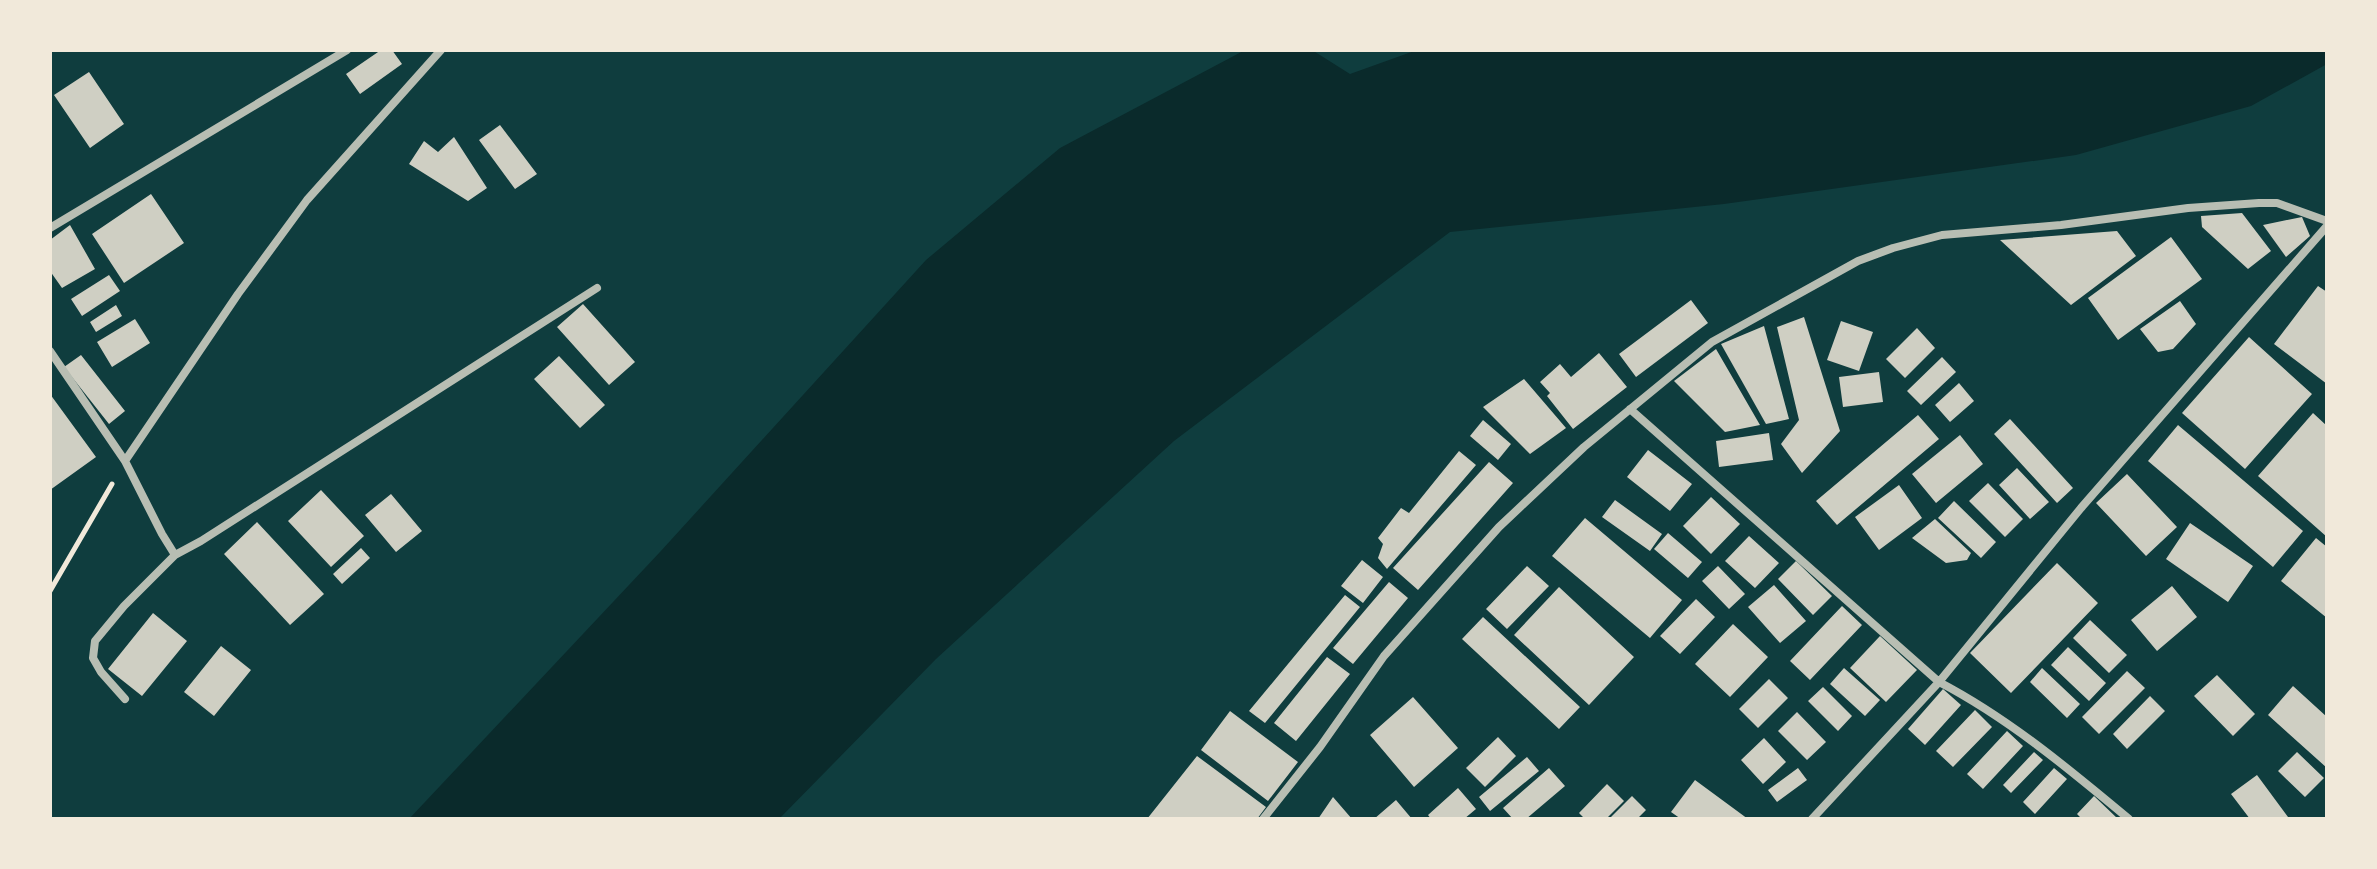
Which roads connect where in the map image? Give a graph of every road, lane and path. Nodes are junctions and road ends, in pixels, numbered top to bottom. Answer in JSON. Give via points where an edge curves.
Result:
{"nodes":[{"id":1,"x":347,"y":50,"type":"edge"},
{"id":2,"x":441,"y":50,"type":"edge"},
{"id":3,"x":2327,"y":224,"type":"edge"},
{"id":4,"x":50,"y":228,"type":"edge"},
{"id":5,"x":597,"y":288,"type":"dead end"},
{"id":6,"x":50,"y":351,"type":"edge"},
{"id":7,"x":1630,"y":409,"type":"junction"},
{"id":8,"x":125,"y":461,"type":"junction"},
{"id":9,"x":175,"y":555,"type":"junction"},
{"id":10,"x":50,"y":591,"type":"edge"},
{"id":11,"x":1939,"y":682,"type":"junction"},
{"id":12,"x":125,"y":699,"type":"dead end"},
{"id":13,"x":1263,"y":819,"type":"edge"},
{"id":14,"x":1812,"y":819,"type":"edge"},
{"id":15,"x":2129,"y":819,"type":"edge"}],
"edges":[{"from":1,"to":4,"type":"street"},
{"from":2,"to":8,"type":"street","via":[[307,200]]},
{"from":3,"to":7,"type":"street","via":[[2277,203],[2259,203],[1942,235],[1893,248],[1858,261],[1712,342]]},
{"from":3,"to":11,"type":"street","via":[[2081,508]]},
{"from":5,"to":9,"type":"street"},
{"from":6,"to":8,"type":"street"},
{"from":7,"to":11,"type":"street"},
{"from":7,"to":13,"type":"street","via":[[1499,527],[1399,638]]},
{"from":8,"to":9,"type":"street"},
{"from":8,"to":10,"type":"path"},
{"from":9,"to":12,"type":"street","via":[[95,641],[93,658]]},
{"from":11,"to":14,"type":"street"},
{"from":11,"to":15,"type":"street","via":[[1972,699]]}]}
